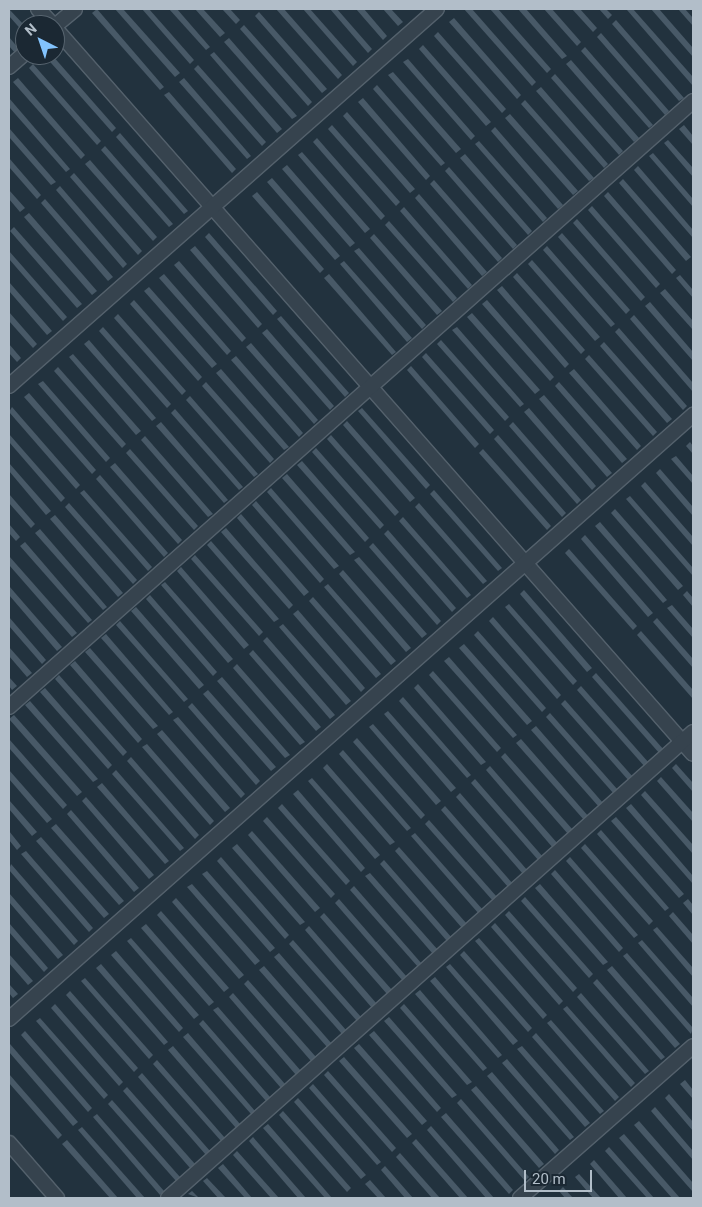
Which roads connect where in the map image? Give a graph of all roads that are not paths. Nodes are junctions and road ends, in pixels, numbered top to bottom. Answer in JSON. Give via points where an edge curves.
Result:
{"nodes":[{"id":1,"x":75,"y":9,"type":"edge"},
{"id":2,"x":437,"y":9,"type":"edge"},
{"id":3,"x":65,"y":17,"type":"edge"},
{"id":4,"x":65,"y":39,"type":"edge"},
{"id":5,"x":693,"y":101,"type":"edge"},
{"id":6,"x":212,"y":206,"type":"junction"},
{"id":7,"x":9,"y":386,"type":"edge"},
{"id":8,"x":371,"y":387,"type":"junction"},
{"id":9,"x":693,"y":415,"type":"edge"},
{"id":10,"x":526,"y":563,"type":"junction"},
{"id":11,"x":9,"y":707,"type":"edge"},
{"id":12,"x":688,"y":737,"type":"edge"},
{"id":13,"x":693,"y":754,"type":"edge"},
{"id":14,"x":9,"y":1019,"type":"edge"},
{"id":15,"x":693,"y":1046,"type":"edge"},
{"id":16,"x":9,"y":1144,"type":"edge"},
{"id":17,"x":57,"y":1198,"type":"edge"},
{"id":18,"x":168,"y":1198,"type":"edge"},
{"id":19,"x":520,"y":1198,"type":"edge"}],
"edges":[{"from":1,"to":3,"type":"lane"},
{"from":2,"to":6,"type":"lane"},
{"from":4,"to":6,"type":"lane"},
{"from":5,"to":8,"type":"lane"},
{"from":6,"to":7,"type":"lane"},
{"from":6,"to":8,"type":"lane"},
{"from":8,"to":10,"type":"lane"},
{"from":8,"to":11,"type":"lane"},
{"from":9,"to":10,"type":"lane"},
{"from":10,"to":12,"type":"lane"},
{"from":10,"to":14,"type":"lane"},
{"from":12,"to":13,"type":"lane"},
{"from":12,"to":18,"type":"lane"},
{"from":15,"to":19,"type":"lane"},
{"from":16,"to":17,"type":"lane"}]}
